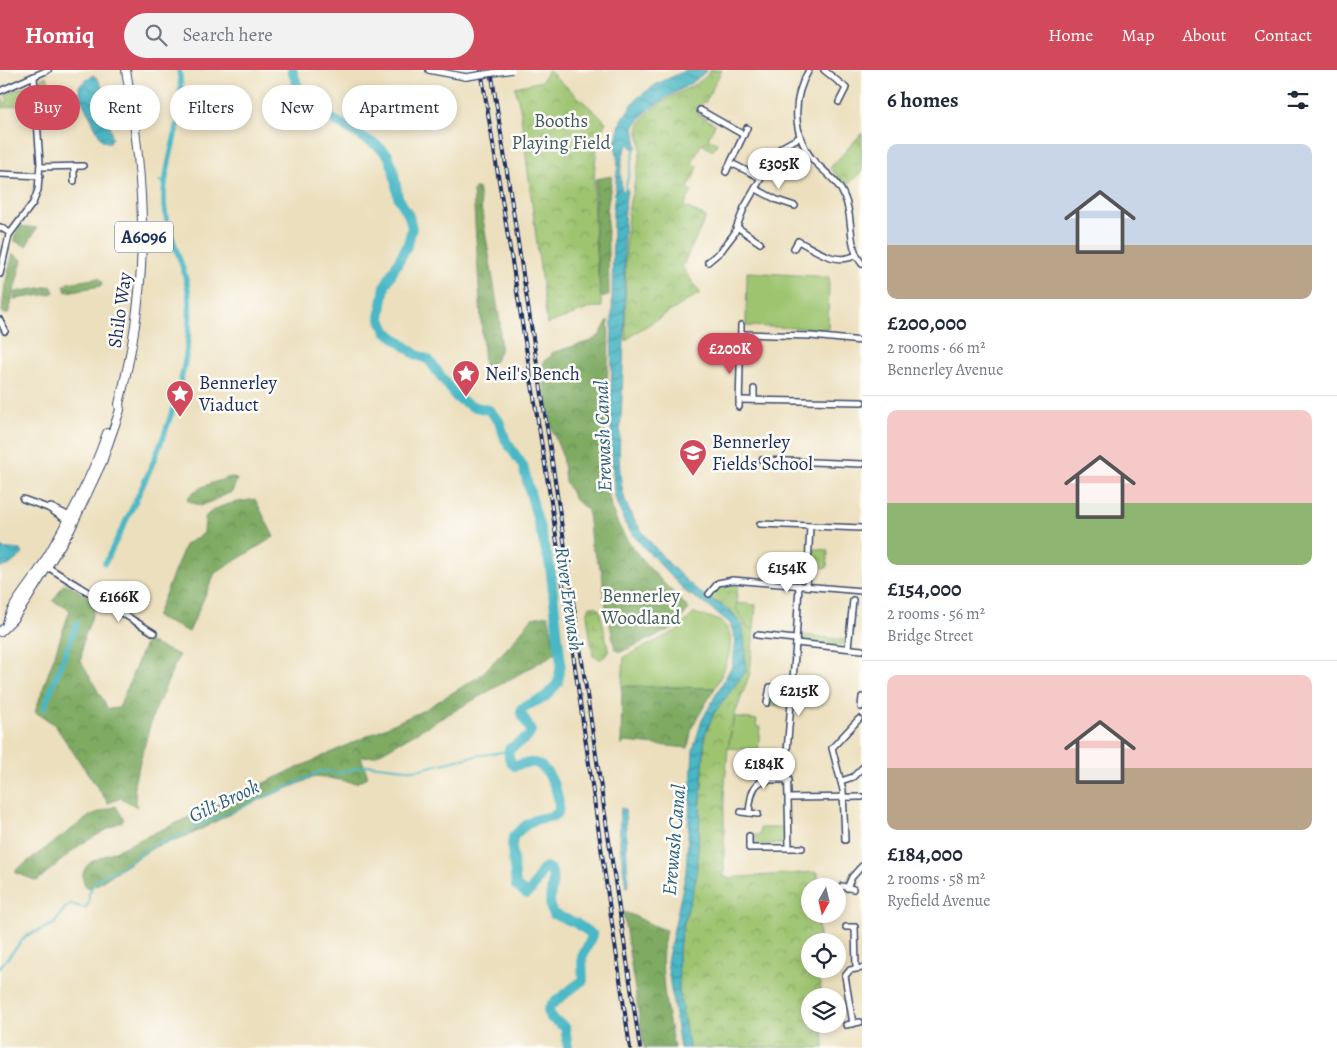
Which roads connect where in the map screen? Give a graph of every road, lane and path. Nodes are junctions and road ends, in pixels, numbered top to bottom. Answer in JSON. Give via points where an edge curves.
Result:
{"nodes":[{"id":1,"x":48,"y":70,"type":"edge"},
{"id":2,"x":126,"y":70,"type":"edge"},
{"id":3,"x":429,"y":70,"type":"edge"},
{"id":4,"x":512,"y":70,"type":"edge"},
{"id":5,"x":809,"y":70,"type":"edge"},
{"id":6,"x":824,"y":70,"type":"edge"},
{"id":7,"x":34,"y":76,"type":"junction"},
{"id":8,"x":0,"y":91,"type":"edge"},
{"id":9,"x":843,"y":99,"type":"dead end"},
{"id":10,"x":700,"y":110,"type":"dead end"},
{"id":11,"x":747,"y":128,"type":"dead end"},
{"id":12,"x":744,"y":135,"type":"junction"},
{"id":13,"x":800,"y":137,"type":"junction"},
{"id":14,"x":731,"y":162,"type":"junction"},
{"id":15,"x":74,"y":166,"type":"junction"},
{"id":16,"x":83,"y":166,"type":"dead end"},
{"id":17,"x":40,"y":168,"type":"junction"},
{"id":18,"x":726,"y":172,"type":"dead end"},
{"id":19,"x":0,"y":174,"type":"edge"},
{"id":20,"x":40,"y":176,"type":"junction"},
{"id":21,"x":762,"y":178,"type":"junction"},
{"id":22,"x":74,"y":181,"type":"dead end"},
{"id":23,"x":756,"y":189,"type":"junction"},
{"id":24,"x":795,"y":206,"type":"dead end"},
{"id":25,"x":0,"y":227,"type":"edge"},
{"id":26,"x":737,"y":227,"type":"junction"},
{"id":27,"x":10,"y":233,"type":"junction"},
{"id":28,"x":761,"y":244,"type":"dead end"},
{"id":29,"x":794,"y":248,"type":"dead end"},
{"id":30,"x":856,"y":255,"type":"junction"},
{"id":31,"x":708,"y":262,"type":"dead end"},
{"id":32,"x":862,"y":264,"type":"edge"},
{"id":33,"x":0,"y":274,"type":"edge"},
{"id":34,"x":0,"y":320,"type":"edge"},
{"id":35,"x":741,"y":325,"type":"dead end"},
{"id":36,"x":5,"y":331,"type":"dead end"},
{"id":37,"x":741,"y":334,"type":"junction"},
{"id":38,"x":862,"y":341,"type":"edge"},
{"id":39,"x":754,"y":389,"type":"dead end"},
{"id":40,"x":739,"y":400,"type":"junction"},
{"id":41,"x":754,"y":400,"type":"junction"},
{"id":42,"x":862,"y":402,"type":"edge"},
{"id":43,"x":739,"y":407,"type":"dead end"},
{"id":44,"x":762,"y":460,"type":"dead end"},
{"id":45,"x":862,"y":464,"type":"edge"},
{"id":46,"x":22,"y":499,"type":"dead end"},
{"id":47,"x":71,"y":520,"type":"junction"},
{"id":48,"x":760,"y":524,"type":"dead end"},
{"id":49,"x":810,"y":526,"type":"junction"},
{"id":50,"x":862,"y":528,"type":"edge"},
{"id":51,"x":49,"y":566,"type":"junction"},
{"id":52,"x":38,"y":572,"type":"junction"},
{"id":53,"x":799,"y":585,"type":"junction"},
{"id":54,"x":807,"y":586,"type":"junction"},
{"id":55,"x":862,"y":591,"type":"edge"},
{"id":56,"x":709,"y":594,"type":"dead end"},
{"id":57,"x":853,"y":600,"type":"dead end"},
{"id":58,"x":7,"y":623,"type":"junction"},
{"id":59,"x":0,"y":632,"type":"edge"},
{"id":60,"x":154,"y":633,"type":"dead end"},
{"id":61,"x":757,"y":635,"type":"dead end"},
{"id":62,"x":796,"y":641,"type":"junction"},
{"id":63,"x":848,"y":648,"type":"junction"},
{"id":64,"x":862,"y":650,"type":"edge"},
{"id":65,"x":792,"y":687,"type":"junction"},
{"id":66,"x":767,"y":703,"type":"dead end"},
{"id":67,"x":859,"y":719,"type":"dead end"},
{"id":68,"x":862,"y":768,"type":"edge"},
{"id":69,"x":789,"y":780,"type":"junction"},
{"id":70,"x":841,"y":781,"type":"junction"},
{"id":71,"x":844,"y":797,"type":"junction"},
{"id":72,"x":862,"y":797,"type":"edge"},
{"id":73,"x":789,"y":798,"type":"junction"},
{"id":74,"x":742,"y":812,"type":"dead end"},
{"id":75,"x":749,"y":813,"type":"junction"},
{"id":76,"x":758,"y":814,"type":"dead end"},
{"id":77,"x":749,"y":836,"type":"dead end"},
{"id":78,"x":845,"y":840,"type":"dead end"},
{"id":79,"x":789,"y":848,"type":"junction"},
{"id":80,"x":802,"y":848,"type":"dead end"},
{"id":81,"x":862,"y":866,"type":"edge"},
{"id":82,"x":847,"y":888,"type":"dead end"},
{"id":83,"x":846,"y":927,"type":"dead end"},
{"id":84,"x":859,"y":968,"type":"edge"},
{"id":85,"x":860,"y":1022,"type":"dead end"},
{"id":86,"x":853,"y":1024,"type":"junction"},
{"id":87,"x":846,"y":1025,"type":"dead end"}],
"edges":[{"from":1,"to":7,"type":"street"},
{"from":2,"to":47,"type":"main road","name":"Shilo Way","number":"A6096","via":[[141,173],[144,237],[138,317],[119,404]]},
{"from":3,"to":4,"type":"street","bridge":true,"via":[[466,77]]},
{"from":5,"to":13,"type":"street","via":[[797,105]]},
{"from":6,"to":9,"type":"street","via":[[845,86]]},
{"from":7,"to":8,"type":"street"},
{"from":7,"to":17,"type":"street"},
{"from":10,"to":12,"type":"street"},
{"from":11,"to":12,"type":"street"},
{"from":12,"to":14,"type":"street"},
{"from":13,"to":21,"type":"street","via":[[776,152]]},
{"from":13,"to":30,"type":"street","via":[[813,160],[843,192],[851,217]]},
{"from":14,"to":18,"type":"street"},
{"from":14,"to":21,"type":"street"},
{"from":15,"to":16,"type":"street"},
{"from":15,"to":17,"type":"street"},
{"from":15,"to":22,"type":"street"},
{"from":17,"to":20,"type":"street"},
{"from":19,"to":20,"type":"street"},
{"from":20,"to":27,"type":"street","via":[[36,198]]},
{"from":21,"to":23,"type":"street"},
{"from":23,"to":24,"type":"street"},
{"from":23,"to":26,"type":"street"},
{"from":25,"to":27,"type":"street"},
{"from":26,"to":28,"type":"street"},
{"from":26,"to":31,"type":"street","via":[[725,246]]},
{"from":27,"to":33,"type":"street"},
{"from":29,"to":30,"type":"street","via":[[798,241],[836,259],[844,260]]},
{"from":30,"to":32,"type":"street"},
{"from":34,"to":36,"type":"street"},
{"from":35,"to":37,"type":"street"},
{"from":37,"to":38,"type":"street"},
{"from":37,"to":40,"type":"street"},
{"from":39,"to":41,"type":"street"},
{"from":40,"to":41,"type":"street"},
{"from":40,"to":43,"type":"street"},
{"from":41,"to":42,"type":"street"},
{"from":44,"to":45,"type":"street"},
{"from":46,"to":47,"type":"street"},
{"from":47,"to":51,"type":"main road","name":"Shilo Way","number":"A6096"},
{"from":47,"to":52,"type":"main road","name":"Shilo Way","number":"A6096"},
{"from":48,"to":49,"type":"street","via":[[768,521]]},
{"from":49,"to":50,"type":"street"},
{"from":49,"to":54,"type":"street"},
{"from":51,"to":52,"type":"street"},
{"from":51,"to":58,"type":"main road","name":"Shilo Way","number":"A6096","via":[[18,613]]},
{"from":51,"to":60,"type":"street"},
{"from":52,"to":58,"type":"main road","name":"Shilo Way","number":"A6096"},
{"from":53,"to":54,"type":"street"},
{"from":53,"to":56,"type":"street","via":[[733,580],[718,583]]},
{"from":53,"to":62,"type":"street"},
{"from":54,"to":55,"type":"street"},
{"from":57,"to":63,"type":"street"},
{"from":58,"to":59,"type":"main road","name":"Shilo Way","number":"A6096"},
{"from":61,"to":62,"type":"street"},
{"from":62,"to":63,"type":"street"},
{"from":62,"to":65,"type":"street"},
{"from":63,"to":64,"type":"street"},
{"from":65,"to":66,"type":"street","via":[[770,687]]},
{"from":65,"to":69,"type":"street","via":[[787,751]]},
{"from":67,"to":70,"type":"street","via":[[832,748]]},
{"from":68,"to":70,"type":"street","via":[[853,777]]},
{"from":69,"to":73,"type":"street"},
{"from":69,"to":75,"type":"street","via":[[765,779],[758,783],[751,792]]},
{"from":70,"to":71,"type":"street"},
{"from":71,"to":72,"type":"street"},
{"from":71,"to":73,"type":"street"},
{"from":71,"to":78,"type":"street"},
{"from":73,"to":79,"type":"street"},
{"from":74,"to":75,"type":"street"},
{"from":75,"to":76,"type":"street"},
{"from":77,"to":79,"type":"street","via":[[749,848]]},
{"from":79,"to":80,"type":"street"},
{"from":81,"to":82,"type":"street","via":[[852,876]]},
{"from":83,"to":84,"type":"street","via":[[855,927]]},
{"from":84,"to":86,"type":"street","via":[[847,972],[845,980]]},
{"from":85,"to":86,"type":"street"},
{"from":86,"to":87,"type":"street"}]}
